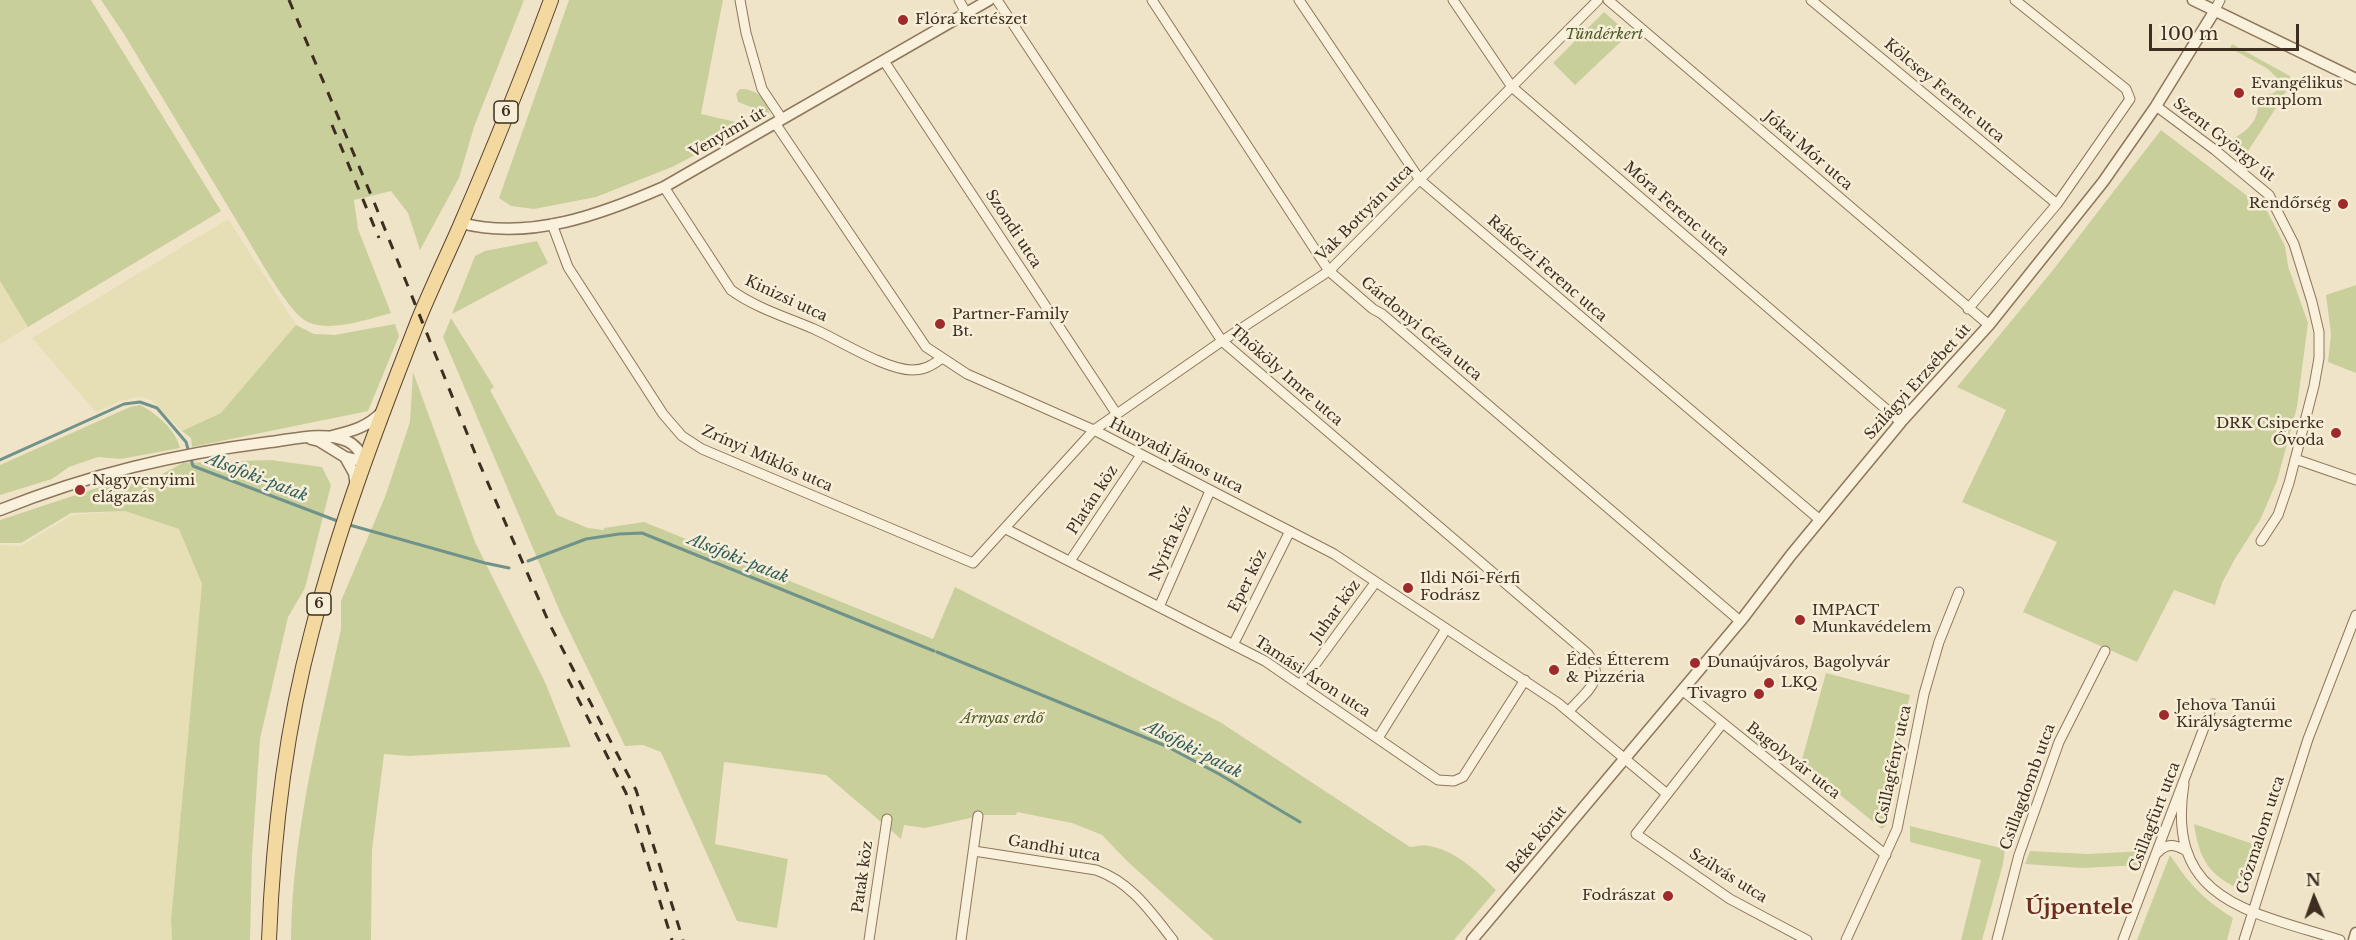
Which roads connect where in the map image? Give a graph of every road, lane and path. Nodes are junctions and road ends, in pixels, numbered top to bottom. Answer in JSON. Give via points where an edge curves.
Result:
{"nodes":[{"id":1,"x":550,"y":0,"type":"edge"},
{"id":2,"x":740,"y":0,"type":"edge"},
{"id":3,"x":959,"y":0,"type":"edge"},
{"id":4,"x":989,"y":0,"type":"edge"},
{"id":5,"x":997,"y":0,"type":"edge"},
{"id":6,"x":1152,"y":0,"type":"edge"},
{"id":7,"x":1299,"y":0,"type":"edge"},
{"id":8,"x":1453,"y":0,"type":"edge"},
{"id":9,"x":1598,"y":0,"type":"edge"},
{"id":10,"x":1608,"y":0,"type":"edge"},
{"id":11,"x":1811,"y":0,"type":"edge"},
{"id":12,"x":2015,"y":0,"type":"edge"},
{"id":13,"x":2193,"y":0,"type":"edge"},
{"id":14,"x":2220,"y":0,"type":"edge"},
{"id":15,"x":2214,"y":12,"type":"junction"},
{"id":16,"x":966,"y":13,"type":"junction"},
{"id":17,"x":884,"y":61,"type":"junction"},
{"id":18,"x":2356,"y":79,"type":"edge"},
{"id":19,"x":1512,"y":87,"type":"junction"},
{"id":20,"x":2156,"y":106,"type":"junction"},
{"id":21,"x":779,"y":121,"type":"junction"},
{"id":22,"x":1420,"y":180,"type":"junction"},
{"id":23,"x":664,"y":187,"type":"junction"},
{"id":24,"x":2057,"y":204,"type":"junction"},
{"id":25,"x":461,"y":223,"type":"junction"},
{"id":26,"x":552,"y":224,"type":"junction"},
{"id":27,"x":1329,"y":271,"type":"junction"},
{"id":28,"x":1968,"y":309,"type":"junction"},
{"id":29,"x":1989,"y":325,"type":"junction"},
{"id":30,"x":1222,"y":341,"type":"junction"},
{"id":31,"x":941,"y":359,"type":"junction"},
{"id":32,"x":384,"y":410,"type":"junction"},
{"id":33,"x":1116,"y":413,"type":"junction"},
{"id":34,"x":1901,"y":422,"type":"junction"},
{"id":35,"x":1094,"y":430,"type":"junction"},
{"id":36,"x":331,"y":436,"type":"junction"},
{"id":37,"x":302,"y":438,"type":"junction"},
{"id":38,"x":1141,"y":455,"type":"junction"},
{"id":39,"x":345,"y":457,"type":"junction"},
{"id":40,"x":2295,"y":459,"type":"junction"},
{"id":41,"x":364,"y":462,"type":"junction"},
{"id":42,"x":2356,"y":480,"type":"edge"},
{"id":43,"x":356,"y":486,"type":"junction"},
{"id":44,"x":1210,"y":491,"type":"junction"},
{"id":45,"x":0,"y":510,"type":"edge"},
{"id":46,"x":1820,"y":520,"type":"junction"},
{"id":47,"x":1006,"y":529,"type":"junction"},
{"id":48,"x":1290,"y":531,"type":"junction"},
{"id":49,"x":2261,"y":542,"type":"dead end"},
{"id":50,"x":1070,"y":561,"type":"junction"},
{"id":51,"x":973,"y":563,"type":"joint"},
{"id":52,"x":1375,"y":583,"type":"junction"},
{"id":53,"x":1959,"y":592,"type":"dead end"},
{"id":54,"x":1159,"y":606,"type":"junction"},
{"id":55,"x":2356,"y":615,"type":"edge"},
{"id":56,"x":1740,"y":621,"type":"junction"},
{"id":57,"x":1446,"y":629,"type":"junction"},
{"id":58,"x":1233,"y":645,"type":"junction"},
{"id":59,"x":2105,"y":651,"type":"dead end"},
{"id":60,"x":1525,"y":680,"type":"junction"},
{"id":61,"x":1300,"y":685,"type":"junction"},
{"id":62,"x":1682,"y":690,"type":"junction"},
{"id":63,"x":2213,"y":704,"type":"dead end"},
{"id":64,"x":1569,"y":711,"type":"junction"},
{"id":65,"x":1722,"y":724,"type":"junction"},
{"id":66,"x":1378,"y":738,"type":"junction"},
{"id":67,"x":1626,"y":759,"type":"junction"},
{"id":68,"x":2184,"y":784,"type":"junction"},
{"id":69,"x":1667,"y":795,"type":"junction"},
{"id":70,"x":978,"y":816,"type":"dead end"},
{"id":71,"x":887,"y":819,"type":"dead end"},
{"id":72,"x":2185,"y":850,"type":"junction"},
{"id":73,"x":974,"y":851,"type":"junction"},
{"id":74,"x":1886,"y":855,"type":"junction"},
{"id":75,"x":2156,"y":855,"type":"junction"},
{"id":76,"x":2252,"y":912,"type":"junction"},
{"id":77,"x":2356,"y":933,"type":"edge"},
{"id":78,"x":269,"y":940,"type":"edge"},
{"id":79,"x":869,"y":940,"type":"edge"},
{"id":80,"x":961,"y":940,"type":"edge"},
{"id":81,"x":1173,"y":940,"type":"edge"},
{"id":82,"x":1472,"y":940,"type":"edge"},
{"id":83,"x":1807,"y":940,"type":"edge"},
{"id":84,"x":1846,"y":940,"type":"edge"},
{"id":85,"x":1997,"y":940,"type":"edge"},
{"id":86,"x":2123,"y":940,"type":"edge"},
{"id":87,"x":2244,"y":940,"type":"edge"},
{"id":88,"x":2340,"y":940,"type":"edge"},
{"id":89,"x":2354,"y":940,"type":"edge"}],
"edges":[{"from":1,"to":25,"type":"main road","number":"6"},
{"from":2,"to":21,"type":"street","name":"Hunyadi János utca","via":[[762,89]]},
{"from":3,"to":16,"type":"street"},
{"from":4,"to":16,"type":"street","name":"Venyimi út"},
{"from":5,"to":30,"type":"street","name":"Thököly Imre utca"},
{"from":6,"to":27,"type":"street","name":"Gárdonyi Géza utca"},
{"from":7,"to":22,"type":"street","name":"Rákóczi Ferenc utca"},
{"from":8,"to":19,"type":"street","name":"Móra Ferenc utca"},
{"from":9,"to":19,"type":"street","name":"Vak Bottyán utca"},
{"from":10,"to":28,"type":"street","name":"Jókai Mór utca"},
{"from":11,"to":24,"type":"street","name":"Kölcsey Ferenc utca"},
{"from":12,"to":24,"type":"street","name":"Szilágyi Erzsébet út","via":[[2126,89],[2130,99]]},
{"from":13,"to":15,"type":"street"},
{"from":14,"to":15,"type":"street"},
{"from":15,"to":18,"type":"street"},
{"from":15,"to":20,"type":"street","name":"Szilágyi Erzsébet út"},
{"from":16,"to":17,"type":"street","name":"Venyimi út"},
{"from":17,"to":21,"type":"street","name":"Venyimi út"},
{"from":17,"to":33,"type":"street","name":"Szondi utca"},
{"from":19,"to":22,"type":"street","name":"Vak Bottyán utca"},
{"from":19,"to":34,"type":"street","name":"Móra Ferenc utca"},
{"from":20,"to":29,"type":"street","name":"Szilágyi Erzsébet út","via":[[2103,182]]},
{"from":20,"to":40,"type":"street","name":"Szent György út","via":[[2269,195],[2294,244],[2319,332],[2314,386]]},
{"from":21,"to":23,"type":"street","name":"Venyimi út"},
{"from":21,"to":31,"type":"street","name":"Hunyadi János utca","via":[[926,347]]},
{"from":22,"to":27,"type":"street","name":"Vak Bottyán utca"},
{"from":22,"to":46,"type":"street","name":"Rákóczi Ferenc utca"},
{"from":23,"to":26,"type":"street","name":"Venyimi út","via":[[615,208]]},
{"from":23,"to":31,"type":"street","name":"Kinizsi utca","via":[[731,290],[744,300],[893,366],[910,370],[928,368]]},
{"from":24,"to":28,"type":"street","name":"Szilágyi Erzsébet út"},
{"from":25,"to":26,"type":"street","name":"Venyimi út","via":[[490,228]]},
{"from":25,"to":32,"type":"main road","number":"6"},
{"from":26,"to":51,"type":"street","name":"Zrínyi Miklós utca","via":[[568,267],[663,414],[682,436],[702,449]]},
{"from":27,"to":30,"type":"street","name":"Vak Bottyán utca"},
{"from":27,"to":56,"type":"street","name":"Gárdonyi Géza utca"},
{"from":28,"to":29,"type":"street","name":"Jókai Mór utca"},
{"from":29,"to":34,"type":"street","name":"Szilágyi Erzsébet út"},
{"from":30,"to":33,"type":"street","name":"Vak Bottyán utca"},
{"from":30,"to":64,"type":"street","name":"Thököly Imre utca","via":[[1588,654],[1596,669],[1595,681]]},
{"from":31,"to":35,"type":"street","name":"Hunyadi János utca"},
{"from":32,"to":36,"type":"street","via":[[372,422]]},
{"from":32,"to":41,"type":"main road","number":"6"},
{"from":33,"to":35,"type":"street","name":"Vak Bottyán utca"},
{"from":34,"to":46,"type":"street","name":"Szilágyi Erzsébet út"},
{"from":35,"to":38,"type":"street","name":"Hunyadi János utca"},
{"from":35,"to":47,"type":"street","name":"Vak Bottyán utca"},
{"from":36,"to":37,"type":"street"},
{"from":36,"to":41,"type":"street","via":[[349,441],[360,451]]},
{"from":37,"to":39,"type":"street","via":[[319,441]]},
{"from":37,"to":45,"type":"street","via":[[133,465]]},
{"from":38,"to":44,"type":"street","name":"Hunyadi János utca"},
{"from":38,"to":50,"type":"street","name":"Platán köz"},
{"from":39,"to":41,"type":"street"},
{"from":39,"to":43,"type":"street"},
{"from":40,"to":42,"type":"street"},
{"from":40,"to":49,"type":"street","name":"Szent György út","via":[[2278,515]]},
{"from":41,"to":43,"type":"main road","number":"6"},
{"from":43,"to":78,"type":"main road","number":"6","via":[[311,632],[292,723],[279,804]]},
{"from":44,"to":48,"type":"street","name":"Hunyadi János utca"},
{"from":44,"to":54,"type":"street","name":"Nyírfa köz"},
{"from":46,"to":56,"type":"street","name":"Szilágyi Erzsébet út"},
{"from":47,"to":50,"type":"street","name":"Tamási Áron utca"},
{"from":47,"to":51,"type":"street","name":"Vak Bottyán utca"},
{"from":48,"to":52,"type":"street","name":"Hunyadi János utca","via":[[1334,554]]},
{"from":48,"to":58,"type":"street","name":"Eper köz"},
{"from":50,"to":54,"type":"street","name":"Tamási Áron utca"},
{"from":52,"to":57,"type":"street","name":"Hunyadi János utca"},
{"from":52,"to":61,"type":"street","name":"Juhar köz"},
{"from":53,"to":74,"type":"street","name":"Csillagfény utca","via":[[1932,666],[1897,829]]},
{"from":54,"to":58,"type":"street","name":"Tamási Áron utca"},
{"from":55,"to":76,"type":"street","name":"Gőzmalom utca","via":[[2308,739]]},
{"from":56,"to":62,"type":"street","name":"Szilágyi Erzsébet út"},
{"from":57,"to":60,"type":"street","name":"Hunyadi János utca"},
{"from":57,"to":66,"type":"street"},
{"from":58,"to":61,"type":"street","name":"Tamási Áron utca"},
{"from":59,"to":85,"type":"street","name":"Csillagdomb utca","via":[[2059,742],[2019,855]]},
{"from":60,"to":64,"type":"street","name":"Hunyadi János utca"},
{"from":60,"to":66,"type":"street","name":"Tamási Áron utca","via":[[1458,780],[1438,780]]},
{"from":61,"to":66,"type":"street","name":"Tamási Áron utca"},
{"from":62,"to":65,"type":"street","name":"Bagolyvár utca"},
{"from":62,"to":67,"type":"street","name":"Szilágyi Erzsébet út"},
{"from":63,"to":68,"type":"street","name":"Csillagfürt utca"},
{"from":64,"to":67,"type":"street","name":"Hunyadi János utca"},
{"from":65,"to":69,"type":"street"},
{"from":65,"to":74,"type":"street","name":"Bagolyvár utca"},
{"from":67,"to":69,"type":"street","name":"Hunyadi János utca"},
{"from":67,"to":82,"type":"street","name":"Béke körút"},
{"from":68,"to":72,"type":"street","via":[[2180,819]]},
{"from":68,"to":75,"type":"street","name":"Csillagfürt utca"},
{"from":69,"to":83,"type":"street","name":"Szilvás utca","via":[[1636,834],[1730,899]]},
{"from":70,"to":73,"type":"street"},
{"from":71,"to":79,"type":"street","name":"Patak köz"},
{"from":72,"to":75,"type":"street","via":[[2170,844]]},
{"from":72,"to":76,"type":"street","via":[[2192,866],[2214,892]]},
{"from":73,"to":80,"type":"street"},
{"from":73,"to":81,"type":"street","name":"Gandhi utca","via":[[1109,874],[1132,891]]},
{"from":74,"to":84,"type":"street","name":"Csillagfény utca"},
{"from":75,"to":86,"type":"street","name":"Csillagfürt utca"},
{"from":76,"to":87,"type":"street","name":"Gőzmalom utca"},
{"from":76,"to":88,"type":"street"},
{"from":77,"to":89,"type":"street"}]}
